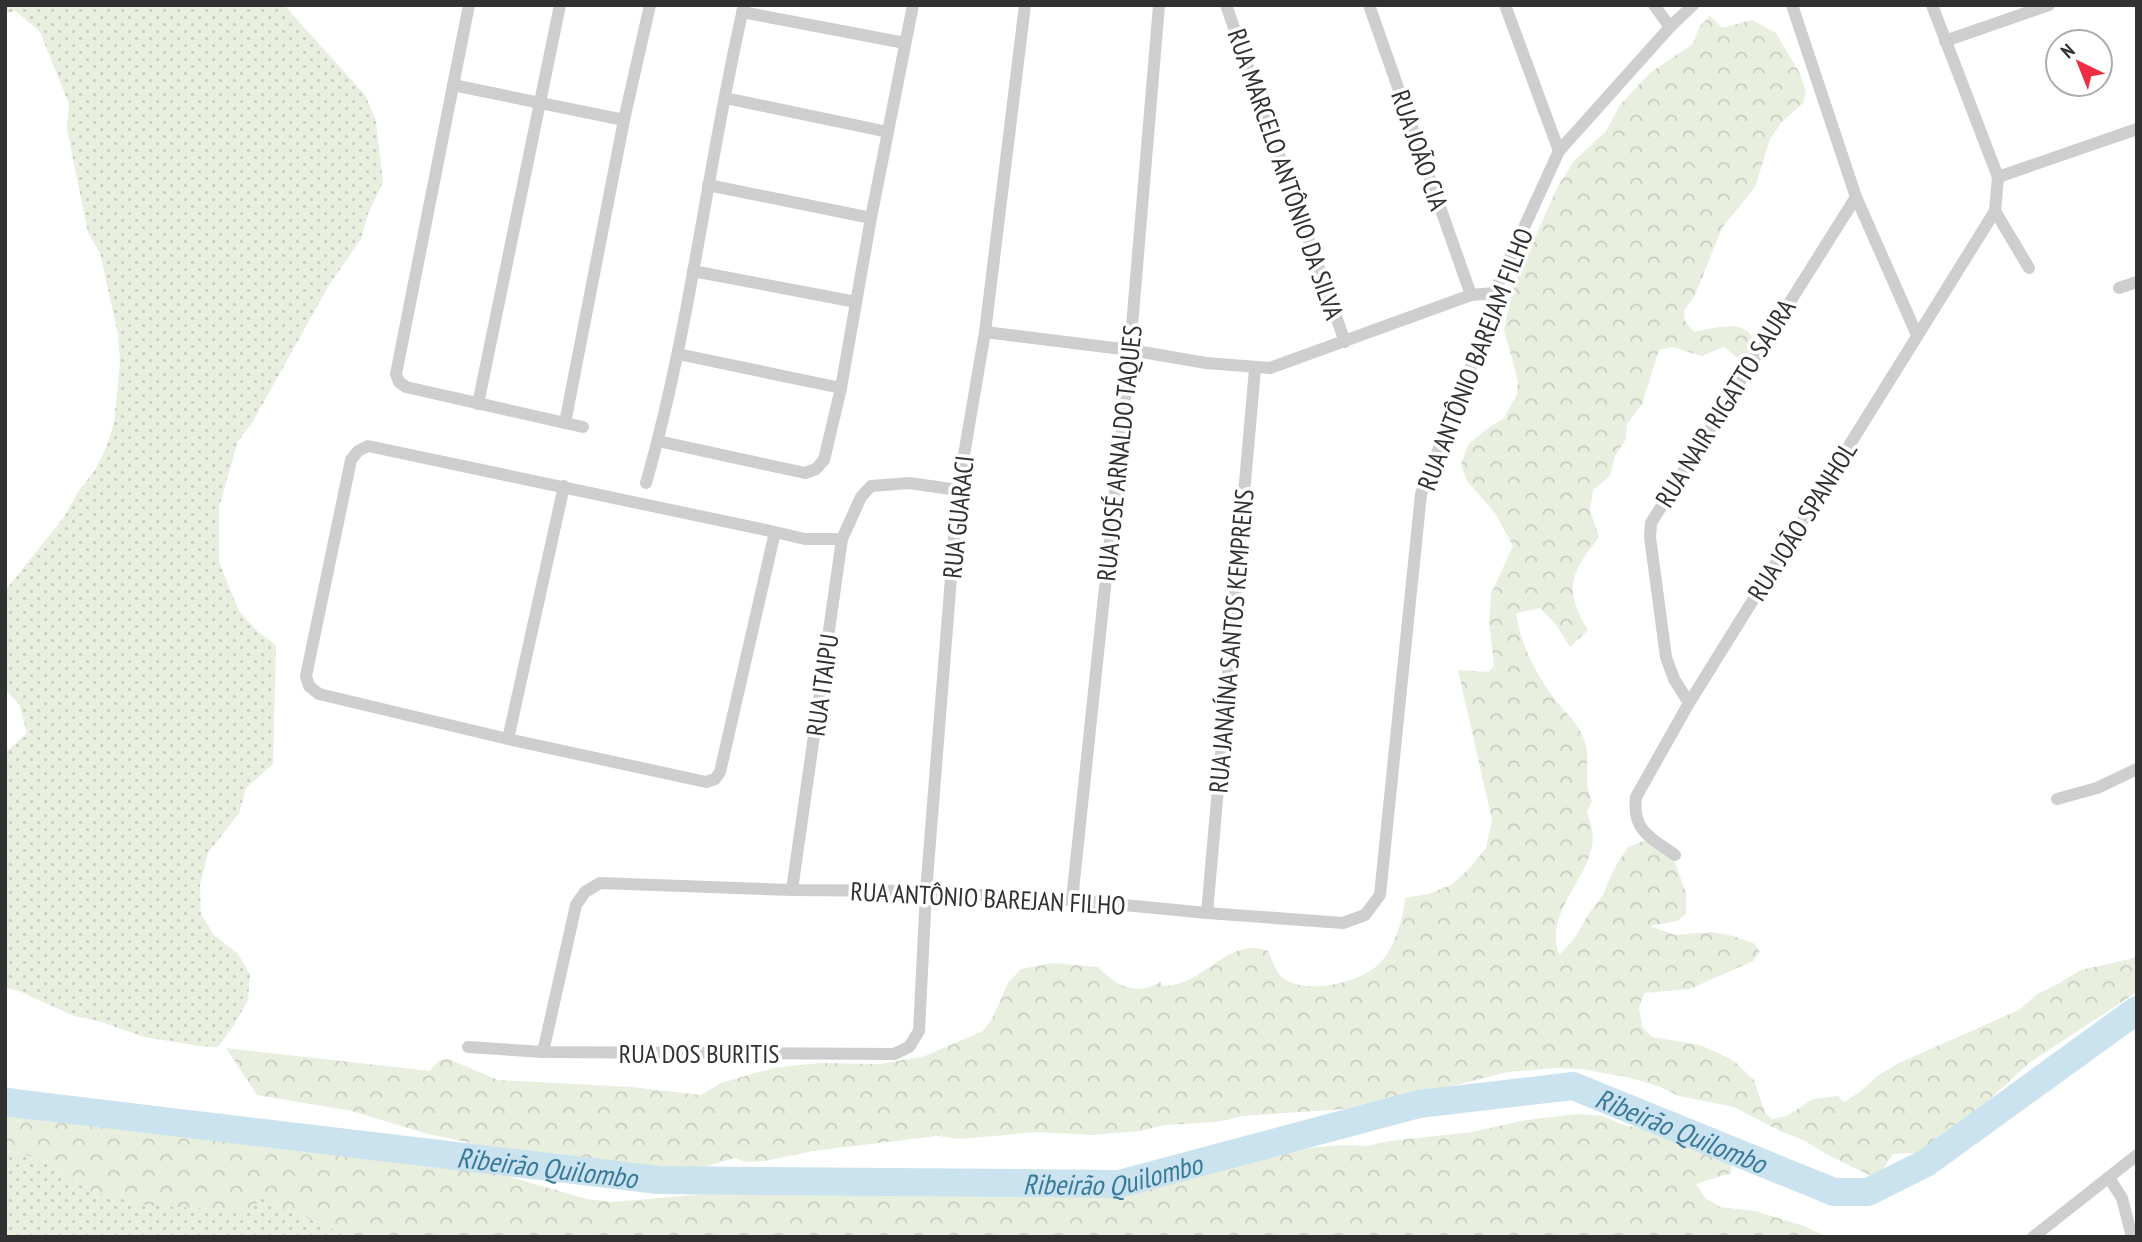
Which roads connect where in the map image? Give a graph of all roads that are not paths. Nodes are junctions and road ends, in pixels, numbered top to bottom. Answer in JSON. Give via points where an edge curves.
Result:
{"nodes":[{"id":1,"x":469,"y":5,"type":"edge"},
{"id":2,"x":560,"y":5,"type":"edge"},
{"id":3,"x":650,"y":5,"type":"edge"},
{"id":4,"x":914,"y":5,"type":"edge"},
{"id":5,"x":1025,"y":5,"type":"edge"},
{"id":6,"x":1159,"y":5,"type":"edge"},
{"id":7,"x":1226,"y":5,"type":"edge"},
{"id":8,"x":1369,"y":5,"type":"edge"},
{"id":9,"x":1505,"y":5,"type":"edge"},
{"id":10,"x":1654,"y":5,"type":"edge"},
{"id":11,"x":1693,"y":5,"type":"edge"},
{"id":12,"x":1792,"y":5,"type":"edge"},
{"id":13,"x":1932,"y":5,"type":"edge"},
{"id":14,"x":2049,"y":5,"type":"edge"},
{"id":15,"x":743,"y":9,"type":"edge"},
{"id":16,"x":1670,"y":27,"type":"junction"},
{"id":17,"x":1945,"y":41,"type":"junction"},
{"id":18,"x":905,"y":43,"type":"junction"},
{"id":19,"x":453,"y":85,"type":"junction"},
{"id":20,"x":725,"y":98,"type":"junction"},
{"id":21,"x":539,"y":104,"type":"junction"},
{"id":22,"x":624,"y":120,"type":"junction"},
{"id":23,"x":2137,"y":130,"type":"edge"},
{"id":24,"x":888,"y":132,"type":"junction"},
{"id":25,"x":1559,"y":151,"type":"junction"},
{"id":26,"x":1998,"y":177,"type":"junction"},
{"id":27,"x":708,"y":185,"type":"junction"},
{"id":28,"x":1856,"y":197,"type":"junction"},
{"id":29,"x":1995,"y":211,"type":"junction"},
{"id":30,"x":871,"y":218,"type":"junction"},
{"id":31,"x":2029,"y":268,"type":"dead end"},
{"id":32,"x":693,"y":271,"type":"junction"},
{"id":33,"x":2137,"y":282,"type":"edge"},
{"id":34,"x":2119,"y":288,"type":"dead end"},
{"id":35,"x":1494,"y":293,"type":"junction"},
{"id":36,"x":1471,"y":295,"type":"junction"},
{"id":37,"x":856,"y":302,"type":"junction"},
{"id":38,"x":985,"y":332,"type":"junction"},
{"id":39,"x":1917,"y":335,"type":"junction"},
{"id":40,"x":1345,"y":342,"type":"junction"},
{"id":41,"x":1130,"y":350,"type":"junction"},
{"id":42,"x":678,"y":354,"type":"junction"},
{"id":43,"x":1255,"y":369,"type":"junction"},
{"id":44,"x":841,"y":388,"type":"junction"},
{"id":45,"x":478,"y":404,"type":"junction"},
{"id":46,"x":565,"y":423,"type":"junction"},
{"id":47,"x":583,"y":426,"type":"dead end"},
{"id":48,"x":658,"y":441,"type":"junction"},
{"id":49,"x":646,"y":483,"type":"dead end"},
{"id":50,"x":564,"y":486,"type":"junction"},
{"id":51,"x":958,"y":490,"type":"junction"},
{"id":52,"x":775,"y":532,"type":"junction"},
{"id":53,"x":842,"y":539,"type":"junction"},
{"id":54,"x":1689,"y":703,"type":"junction"},
{"id":55,"x":508,"y":739,"type":"junction"},
{"id":56,"x":2137,"y":769,"type":"edge"},
{"id":57,"x":2057,"y":799,"type":"dead end"},
{"id":58,"x":1675,"y":855,"type":"dead end"},
{"id":59,"x":792,"y":890,"type":"junction"},
{"id":60,"x":926,"y":892,"type":"junction"},
{"id":61,"x":1380,"y":895,"type":"joint"},
{"id":62,"x":1072,"y":900,"type":"junction"},
{"id":63,"x":1207,"y":913,"type":"junction"},
{"id":64,"x":919,"y":1031,"type":"joint"},
{"id":65,"x":468,"y":1047,"type":"dead end"},
{"id":66,"x":542,"y":1052,"type":"junction"},
{"id":67,"x":2137,"y":1155,"type":"edge"},
{"id":68,"x":2109,"y":1178,"type":"junction"},
{"id":69,"x":2033,"y":1237,"type":"edge"},
{"id":70,"x":2132,"y":1237,"type":"edge"}],
"edges":[{"from":1,"to":19,"type":"street"},
{"from":2,"to":21,"type":"street"},
{"from":3,"to":22,"type":"street"},
{"from":4,"to":18,"type":"street"},
{"from":5,"to":38,"type":"street","name":"RUA GUARACI"},
{"from":6,"to":41,"type":"street","name":"RUA JOSÉ ARNALDO TAQUES"},
{"from":7,"to":40,"type":"street","name":"RUA MARCELO ANTÔNIO DA SILVA"},
{"from":8,"to":36,"type":"street","name":"RUA JOÃO CIA"},
{"from":9,"to":25,"type":"street"},
{"from":10,"to":16,"type":"street"},
{"from":11,"to":16,"type":"street","name":"RUA ANTÔNIO BAREJAM FILHO"},
{"from":12,"to":28,"type":"street"},
{"from":13,"to":17,"type":"street"},
{"from":14,"to":17,"type":"street"},
{"from":15,"to":18,"type":"street"},
{"from":15,"to":20,"type":"street"},
{"from":16,"to":25,"type":"street","name":"RUA ANTÔNIO BAREJAM FILHO"},
{"from":17,"to":26,"type":"street"},
{"from":18,"to":24,"type":"street"},
{"from":19,"to":21,"type":"street"},
{"from":19,"to":45,"type":"street","via":[[396,374],[406,387]]},
{"from":20,"to":24,"type":"street"},
{"from":20,"to":27,"type":"street"},
{"from":21,"to":22,"type":"street"},
{"from":21,"to":45,"type":"street"},
{"from":22,"to":46,"type":"street"},
{"from":23,"to":26,"type":"street"},
{"from":24,"to":30,"type":"street"},
{"from":25,"to":35,"type":"street","name":"RUA ANTÔNIO BAREJAM FILHO"},
{"from":26,"to":29,"type":"street","name":"RUA JOÃO SPANHOL"},
{"from":27,"to":30,"type":"street"},
{"from":27,"to":32,"type":"street"},
{"from":28,"to":39,"type":"street"},
{"from":28,"to":54,"type":"street","name":"RUA NAIR RIGATTO SAURA","via":[[1651,523],[1666,657]]},
{"from":29,"to":31,"type":"street"},
{"from":29,"to":39,"type":"street","name":"RUA JOÃO SPANHOL"},
{"from":30,"to":37,"type":"street"},
{"from":32,"to":37,"type":"street"},
{"from":32,"to":42,"type":"street"},
{"from":33,"to":34,"type":"street"},
{"from":35,"to":36,"type":"street"},
{"from":35,"to":61,"type":"street","name":"RUA ANTÔNIO BAREJAM FILHO","via":[[1480,344],[1421,494]]},
{"from":36,"to":40,"type":"street"},
{"from":37,"to":44,"type":"street"},
{"from":38,"to":41,"type":"street"},
{"from":38,"to":51,"type":"street","name":"RUA GUARACI"},
{"from":39,"to":54,"type":"street","name":"RUA JOÃO SPANHOL"},
{"from":40,"to":43,"type":"street"},
{"from":41,"to":43,"type":"street"},
{"from":41,"to":62,"type":"street","name":"RUA JOSÉ ARNALDO TAQUES"},
{"from":42,"to":44,"type":"street"},
{"from":42,"to":48,"type":"street"},
{"from":43,"to":63,"type":"street","name":"RUA JANAÍNA SANTOS KEMPRENS"},
{"from":44,"to":48,"type":"street","via":[[824,460],[805,473]]},
{"from":45,"to":46,"type":"street"},
{"from":46,"to":47,"type":"street"},
{"from":48,"to":49,"type":"street"},
{"from":50,"to":52,"type":"street"},
{"from":50,"to":55,"type":"street"},
{"from":50,"to":55,"type":"street","via":[[368,446],[351,460],[306,676],[309,686],[319,694]]},
{"from":51,"to":53,"type":"street","name":"RUA ITAIPU","via":[[909,483],[871,486]]},
{"from":51,"to":60,"type":"street","name":"RUA GUARACI"},
{"from":52,"to":53,"type":"street","via":[[805,539]]},
{"from":52,"to":55,"type":"street","via":[[715,779],[706,782]]},
{"from":53,"to":59,"type":"street","name":"RUA ITAIPU"},
{"from":54,"to":58,"type":"street","name":"RUA JOÃO SPANHOL","via":[[1636,797],[1634,813],[1641,830]]},
{"from":56,"to":57,"type":"street","via":[[2097,788]]},
{"from":59,"to":60,"type":"street","name":"RUA ANTÔNIO BAREJAN FILHO"},
{"from":59,"to":66,"type":"street","name":"RUA ANTÔNIO BAREJAN FILHO","via":[[600,883],[585,892],[576,905]]},
{"from":60,"to":62,"type":"street","name":"RUA ANTÔNIO BAREJAN FILHO"},
{"from":60,"to":64,"type":"street","name":"RUA GUARACI"},
{"from":61,"to":63,"type":"street","name":"RUA ANTÔNIO BAREJAN FILHO","via":[[1365,915],[1343,923]]},
{"from":62,"to":63,"type":"street","name":"RUA ANTÔNIO BAREJAN FILHO"},
{"from":64,"to":66,"type":"street","name":"RUA DOS BURITIS","via":[[909,1047],[894,1054]]},
{"from":65,"to":66,"type":"street","name":"RUA DOS BURITIS"},
{"from":67,"to":68,"type":"street"},
{"from":68,"to":69,"type":"street"},
{"from":68,"to":70,"type":"street","via":[[2122,1198]]}]}
